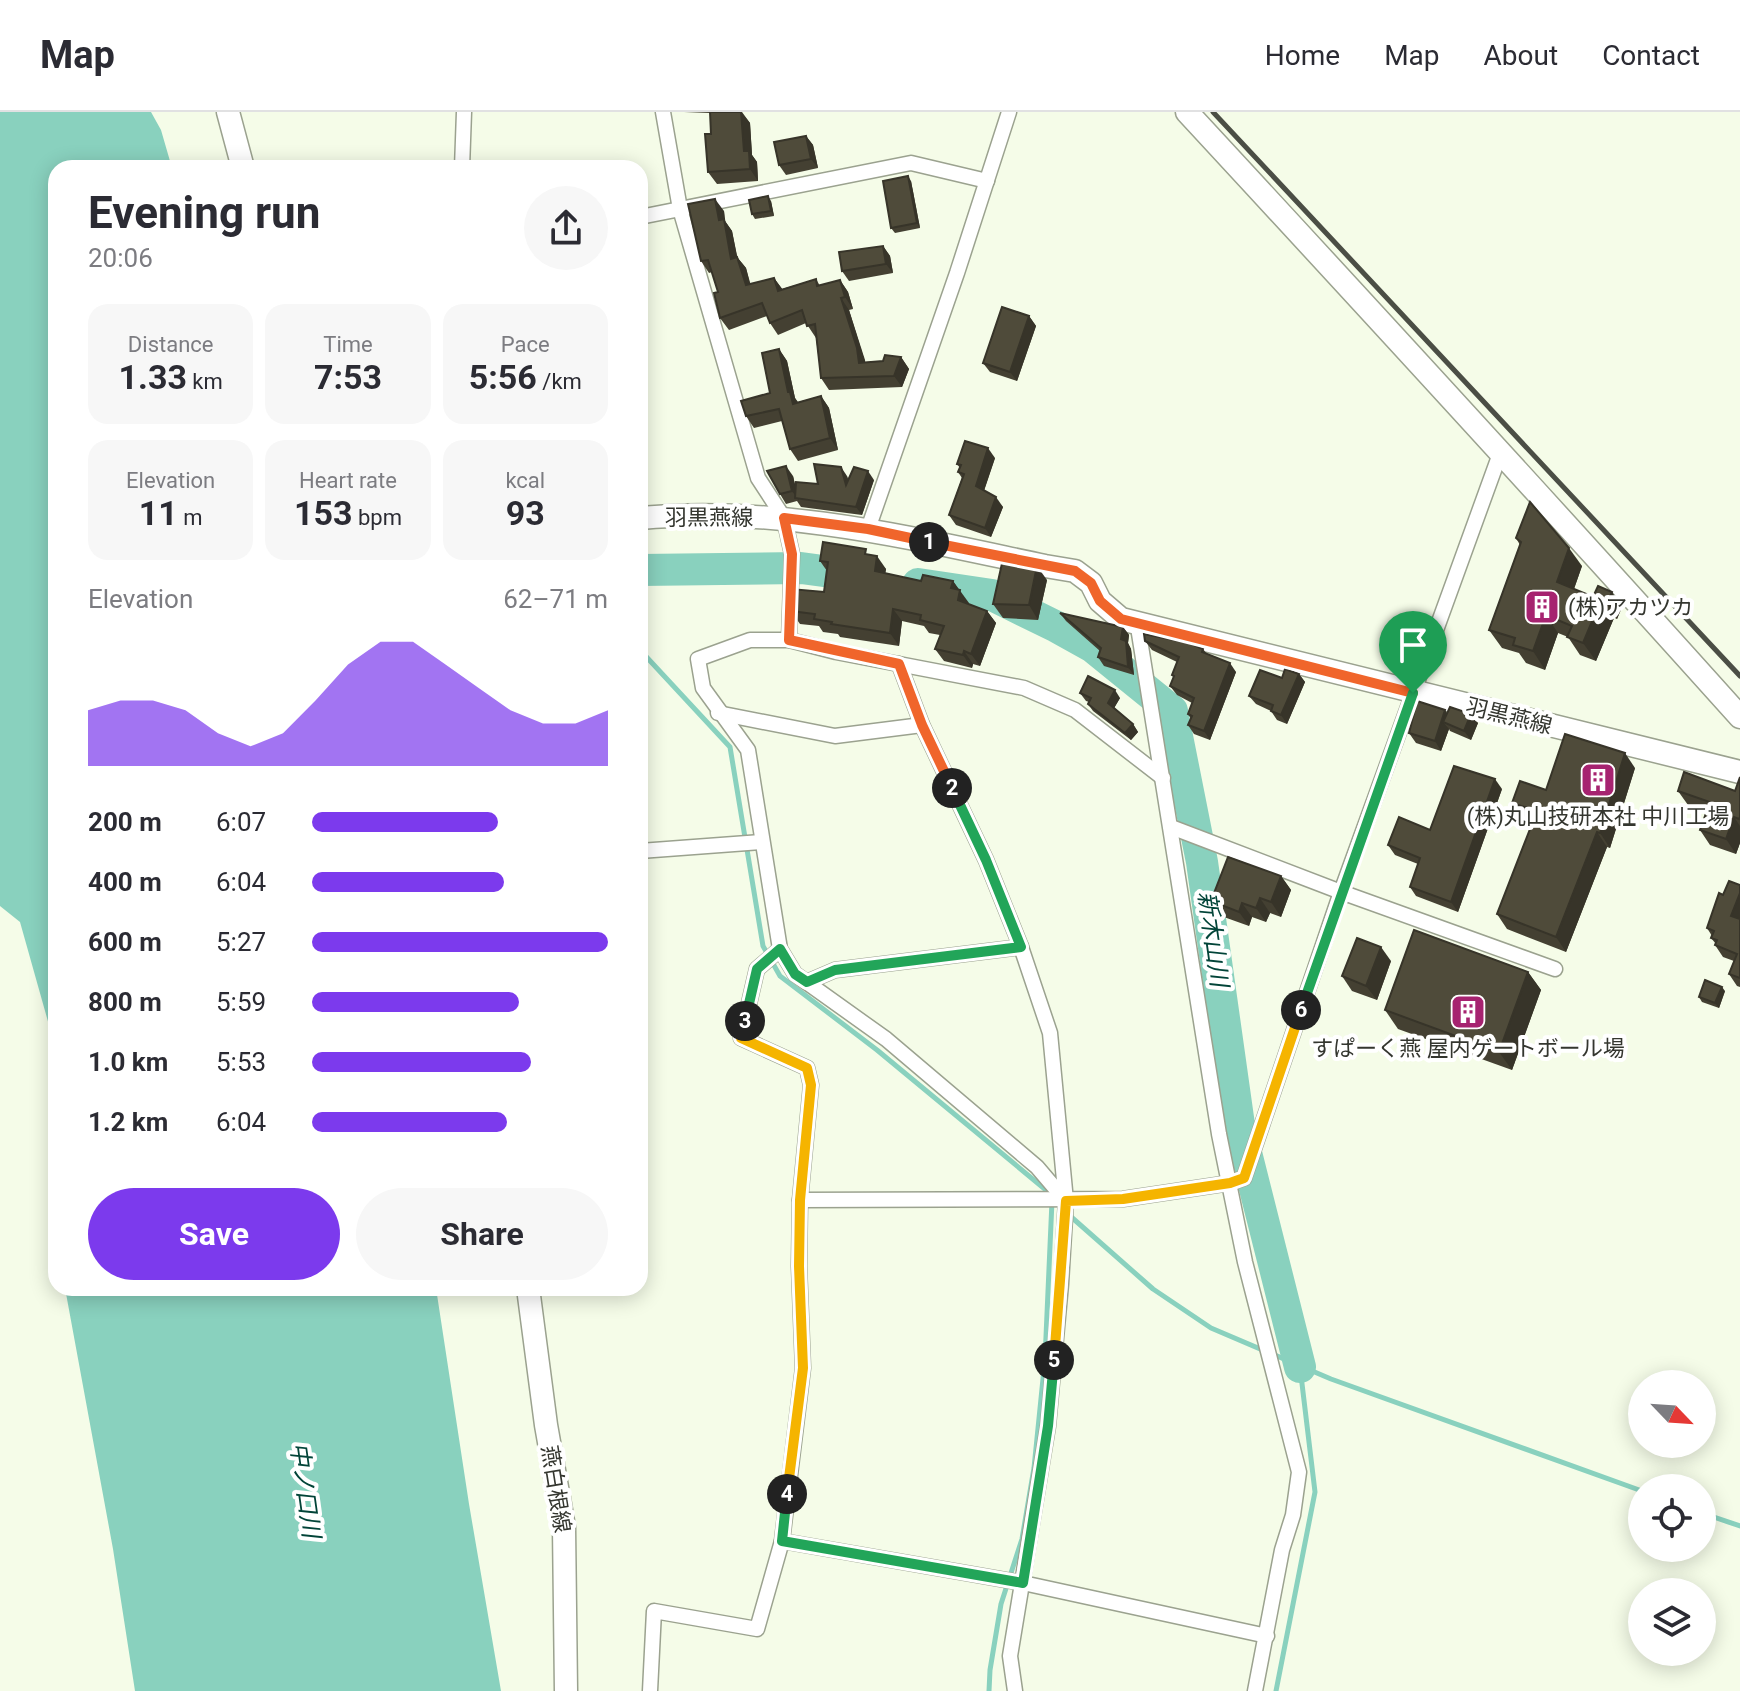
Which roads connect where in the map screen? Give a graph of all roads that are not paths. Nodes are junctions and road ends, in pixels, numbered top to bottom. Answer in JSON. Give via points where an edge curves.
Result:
{"nodes":[{"id":1,"x":228,"y":112,"type":"edge"},
{"id":2,"x":464,"y":112,"type":"edge"},
{"id":3,"x":663,"y":112,"type":"edge"},
{"id":4,"x":1009,"y":112,"type":"edge"},
{"id":5,"x":1187,"y":112,"type":"edge"},
{"id":6,"x":241,"y":160,"type":"edge"},
{"id":7,"x":462,"y":160,"type":"edge"},
{"id":8,"x":987,"y":181,"type":"junction"},
{"id":9,"x":680,"y":209,"type":"junction"},
{"id":10,"x":648,"y":215,"type":"edge"},
{"id":11,"x":1501,"y":451,"type":"junction"},
{"id":12,"x":648,"y":517,"type":"edge"},
{"id":13,"x":784,"y":518,"type":"junction"},
{"id":14,"x":868,"y":529,"type":"junction"},
{"id":15,"x":1137,"y":621,"type":"junction"},
{"id":16,"x":789,"y":640,"type":"junction"},
{"id":17,"x":899,"y":664,"type":"junction"},
{"id":18,"x":1413,"y":693,"type":"junction"},
{"id":19,"x":718,"y":713,"type":"junction"},
{"id":20,"x":1740,"y":717,"type":"edge"},
{"id":21,"x":922,"y":725,"type":"junction"},
{"id":22,"x":1740,"y":772,"type":"edge"},
{"id":23,"x":1163,"y":778,"type":"junction"},
{"id":24,"x":1171,"y":827,"type":"junction"},
{"id":25,"x":761,"y":842,"type":"junction"},
{"id":26,"x":648,"y":850,"type":"edge"},
{"id":27,"x":1341,"y":892,"type":"junction"},
{"id":28,"x":1021,"y":947,"type":"junction"},
{"id":29,"x":780,"y":949,"type":"junction"},
{"id":30,"x":1555,"y":969,"type":"dead end"},
{"id":31,"x":807,"y":982,"type":"junction"},
{"id":32,"x":1230,"y":1183,"type":"junction"},
{"id":33,"x":800,"y":1200,"type":"junction"},
{"id":34,"x":1066,"y":1201,"type":"junction"},
{"id":35,"x":529,"y":1296,"type":"edge"},
{"id":36,"x":782,"y":1541,"type":"junction"},
{"id":37,"x":1023,"y":1583,"type":"junction"},
{"id":38,"x":1267,"y":1636,"type":"junction"},
{"id":39,"x":566,"y":1691,"type":"edge"},
{"id":40,"x":650,"y":1691,"type":"edge"},
{"id":41,"x":1015,"y":1691,"type":"edge"},
{"id":42,"x":1255,"y":1691,"type":"edge"}],
"edges":[{"from":1,"to":6,"type":"main road"},
{"from":2,"to":7,"type":"street"},
{"from":3,"to":9,"type":"street"},
{"from":4,"to":8,"type":"street"},
{"from":5,"to":11,"type":"main road"},
{"from":8,"to":9,"type":"street","via":[[911,163]]},
{"from":8,"to":14,"type":"street"},
{"from":9,"to":10,"type":"street"},
{"from":9,"to":13,"type":"street","via":[[758,478]]},
{"from":11,"to":18,"type":"street"},
{"from":11,"to":20,"type":"main road"},
{"from":12,"to":13,"type":"main road","name":"羽黒燕線"},
{"from":13,"to":14,"type":"main road","name":"羽黒燕線"},
{"from":13,"to":16,"type":"street","via":[[792,554]]},
{"from":14,"to":15,"type":"main road","name":"羽黒燕線","via":[[1075,571],[1121,619]]},
{"from":15,"to":18,"type":"main road","name":"羽黒燕線"},
{"from":15,"to":23,"type":"street"},
{"from":16,"to":17,"type":"street"},
{"from":16,"to":19,"type":"street","via":[[750,640],[698,659],[703,688]]},
{"from":17,"to":21,"type":"street"},
{"from":17,"to":23,"type":"street","via":[[1044,696],[1075,710]]},
{"from":18,"to":22,"type":"main road","name":"羽黒燕線"},
{"from":18,"to":27,"type":"street"},
{"from":19,"to":21,"type":"street","via":[[835,736]]},
{"from":19,"to":25,"type":"street","via":[[748,750]]},
{"from":21,"to":28,"type":"street"},
{"from":23,"to":24,"type":"street"},
{"from":24,"to":27,"type":"street"},
{"from":24,"to":32,"type":"street"},
{"from":25,"to":26,"type":"street"},
{"from":25,"to":29,"type":"street"},
{"from":27,"to":30,"type":"street"},
{"from":27,"to":32,"type":"street","via":[[1244,1178]]},
{"from":28,"to":31,"type":"street","via":[[835,970]]},
{"from":28,"to":34,"type":"street","via":[[1050,1033]]},
{"from":29,"to":31,"type":"street","via":[[795,974]]},
{"from":29,"to":33,"type":"street","via":[[757,969],[741,1038],[807,1068],[811,1085]]},
{"from":31,"to":34,"type":"street","via":[[886,1039],[1037,1167]]},
{"from":32,"to":34,"type":"street","via":[[1123,1199]]},
{"from":32,"to":38,"type":"street","via":[[1299,1472]]},
{"from":33,"to":34,"type":"street"},
{"from":33,"to":36,"type":"street","via":[[803,1368]]},
{"from":34,"to":37,"type":"street","via":[[1048,1426]]},
{"from":35,"to":39,"type":"main road","name":"燕白根線","via":[[564,1527]]},
{"from":36,"to":37,"type":"street"},
{"from":36,"to":40,"type":"street","via":[[757,1629],[654,1611]]},
{"from":37,"to":38,"type":"street"},
{"from":37,"to":41,"type":"street","via":[[1010,1656]]},
{"from":38,"to":42,"type":"street"}]}
